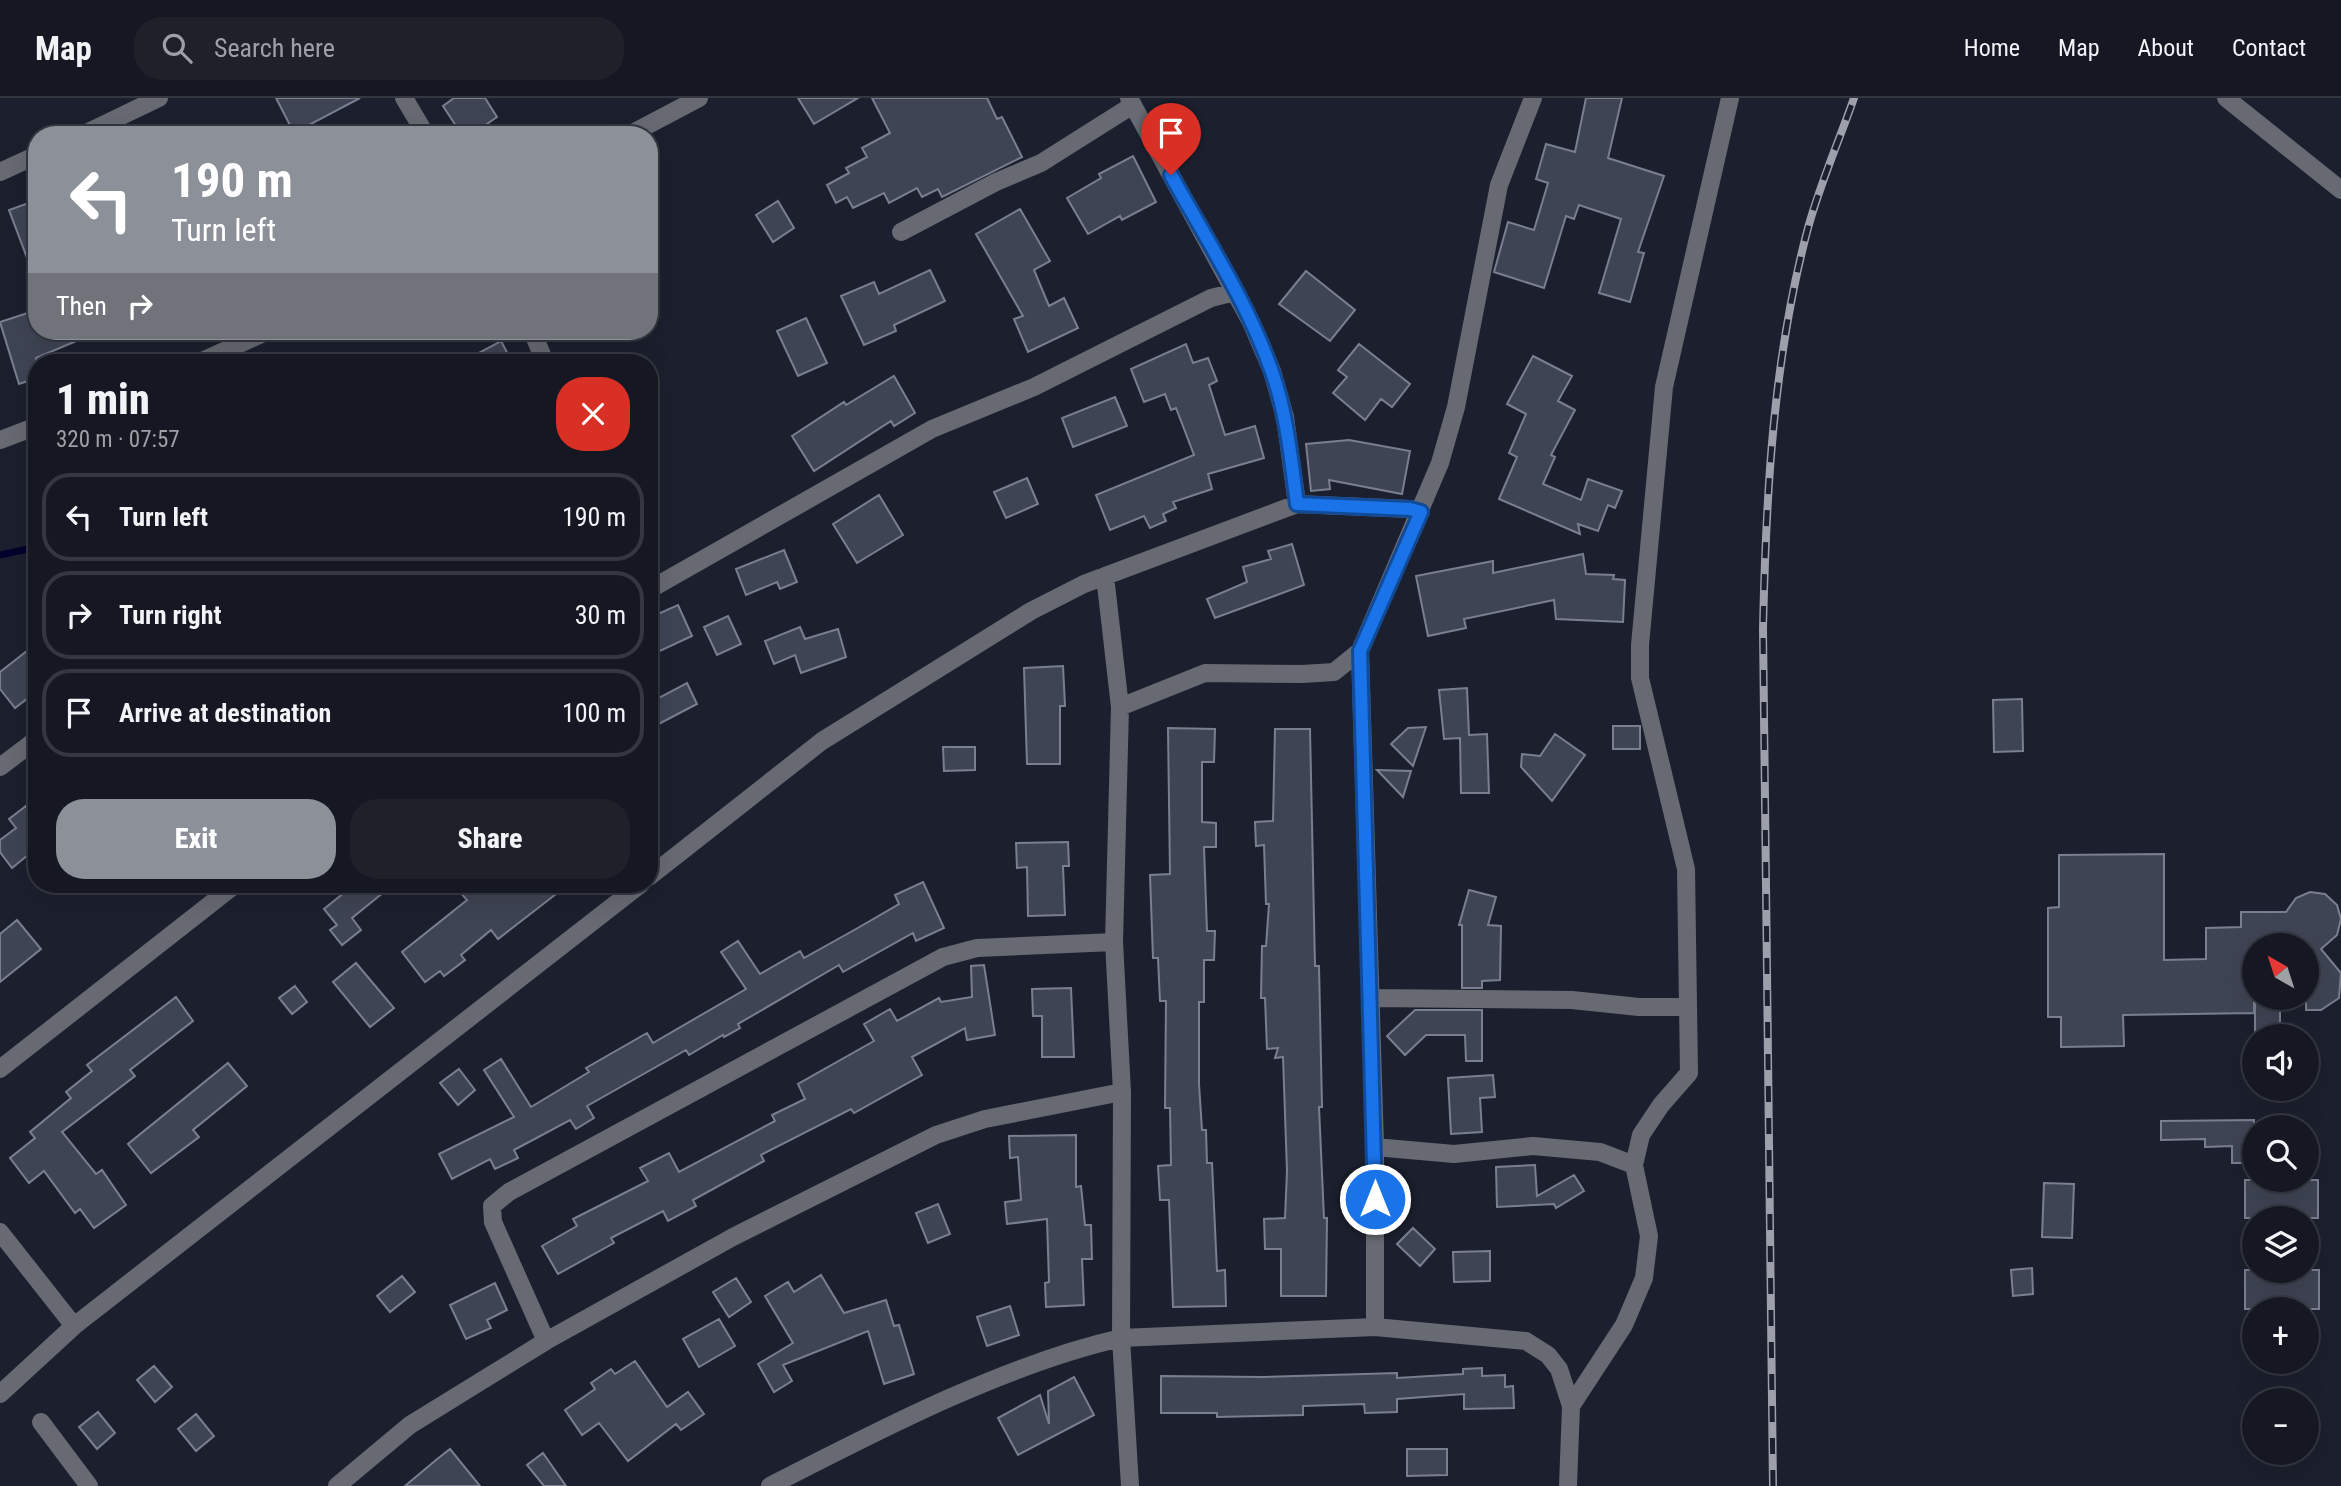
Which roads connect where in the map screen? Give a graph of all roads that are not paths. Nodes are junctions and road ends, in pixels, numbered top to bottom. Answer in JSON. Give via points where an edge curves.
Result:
{"nodes":[{"id":1,"x":159,"y":98,"type":"edge"},
{"id":2,"x":404,"y":98,"type":"edge"},
{"id":3,"x":699,"y":98,"type":"edge"},
{"id":4,"x":1533,"y":98,"type":"edge"},
{"id":5,"x":1730,"y":98,"type":"edge"},
{"id":6,"x":2226,"y":98,"type":"edge"},
{"id":7,"x":1131,"y":102,"type":"edge"},
{"id":8,"x":101,"y":126,"type":"edge"},
{"id":9,"x":421,"y":126,"type":"edge"},
{"id":10,"x":646,"y":126,"type":"edge"},
{"id":11,"x":28,"y":159,"type":"edge"},
{"id":12,"x":0,"y":172,"type":"edge"},
{"id":13,"x":2341,"y":190,"type":"edge"},
{"id":14,"x":901,"y":232,"type":"dead end"},
{"id":15,"x":1235,"y":292,"type":"junction"},
{"id":16,"x":248,"y":340,"type":"edge"},
{"id":17,"x":218,"y":354,"type":"edge"},
{"id":18,"x":28,"y":429,"type":"edge"},
{"id":19,"x":0,"y":440,"type":"edge"},
{"id":20,"x":1297,"y":504,"type":"junction"},
{"id":21,"x":1421,"y":512,"type":"junction"},
{"id":22,"x":1105,"y":576,"type":"junction"},
{"id":23,"x":658,"y":585,"type":"edge"},
{"id":24,"x":1360,"y":651,"type":"junction"},
{"id":25,"x":1120,"y":707,"type":"junction"},
{"id":26,"x":28,"y":746,"type":"edge"},
{"id":27,"x":0,"y":767,"type":"edge"},
{"id":28,"x":658,"y":870,"type":"edge"},
{"id":29,"x":225,"y":893,"type":"edge"},
{"id":30,"x":629,"y":893,"type":"edge"},
{"id":31,"x":1114,"y":942,"type":"junction"},
{"id":32,"x":1371,"y":998,"type":"junction"},
{"id":33,"x":1687,"y":1007,"type":"junction"},
{"id":34,"x":0,"y":1069,"type":"edge"},
{"id":35,"x":1122,"y":1092,"type":"junction"},
{"id":36,"x":1376,"y":1147,"type":"junction"},
{"id":37,"x":1634,"y":1165,"type":"junction"},
{"id":38,"x":0,"y":1232,"type":"edge"},
{"id":39,"x":74,"y":1326,"type":"junction"},
{"id":40,"x":1375,"y":1327,"type":"junction"},
{"id":41,"x":1121,"y":1338,"type":"junction"},
{"id":42,"x":546,"y":1341,"type":"junction"},
{"id":43,"x":0,"y":1394,"type":"edge"},
{"id":44,"x":1570,"y":1406,"type":"junction"},
{"id":45,"x":41,"y":1422,"type":"dead end"},
{"id":46,"x":89,"y":1486,"type":"edge"},
{"id":47,"x":337,"y":1486,"type":"edge"},
{"id":48,"x":770,"y":1486,"type":"edge"},
{"id":49,"x":1130,"y":1486,"type":"edge"},
{"id":50,"x":1568,"y":1486,"type":"edge"}],
"edges":[{"from":1,"to":8,"type":"street"},
{"from":2,"to":9,"type":"street"},
{"from":3,"to":10,"type":"street"},
{"from":4,"to":21,"type":"street","via":[[1499,185],[1455,407]]},
{"from":5,"to":33,"type":"street","via":[[1664,387],[1640,645],[1640,678],[1686,869]]},
{"from":6,"to":13,"type":"street"},
{"from":7,"to":14,"type":"street","via":[[1041,163]]},
{"from":7,"to":15,"type":"street"},
{"from":11,"to":12,"type":"street"},
{"from":15,"to":20,"type":"street","via":[[1272,372],[1285,418]]},
{"from":15,"to":23,"type":"street","via":[[1199,304],[1034,387],[932,429]]},
{"from":16,"to":17,"type":"street"},
{"from":18,"to":19,"type":"street"},
{"from":20,"to":21,"type":"street"},
{"from":20,"to":22,"type":"street"},
{"from":21,"to":24,"type":"street"},
{"from":22,"to":25,"type":"street"},
{"from":22,"to":28,"type":"street","via":[[1031,611],[822,741]]},
{"from":24,"to":25,"type":"street","via":[[1334,672],[1205,673]]},
{"from":24,"to":32,"type":"street"},
{"from":25,"to":31,"type":"street"},
{"from":26,"to":27,"type":"street"},
{"from":29,"to":34,"type":"street"},
{"from":30,"to":39,"type":"street"},
{"from":31,"to":35,"type":"street"},
{"from":31,"to":42,"type":"street","via":[[977,948],[943,957],[509,1192],[492,1206],[493,1222]]},
{"from":32,"to":33,"type":"street","via":[[1572,999]]},
{"from":32,"to":36,"type":"street"},
{"from":33,"to":37,"type":"street","via":[[1689,1073],[1641,1135]]},
{"from":35,"to":41,"type":"street"},
{"from":35,"to":42,"type":"street","via":[[985,1118],[936,1135],[733,1237]]},
{"from":36,"to":37,"type":"street","via":[[1454,1154],[1533,1146],[1600,1152]]},
{"from":36,"to":40,"type":"street"},
{"from":37,"to":44,"type":"street","via":[[1649,1236],[1644,1278],[1624,1325]]},
{"from":38,"to":39,"type":"street"},
{"from":39,"to":43,"type":"street"},
{"from":40,"to":41,"type":"street"},
{"from":40,"to":44,"type":"street","via":[[1526,1341],[1559,1368]]},
{"from":41,"to":48,"type":"street","via":[[1070,1349],[1000,1377]]},
{"from":41,"to":49,"type":"street"},
{"from":42,"to":47,"type":"street","via":[[410,1425]]},
{"from":44,"to":50,"type":"street"},
{"from":45,"to":46,"type":"street"}]}
